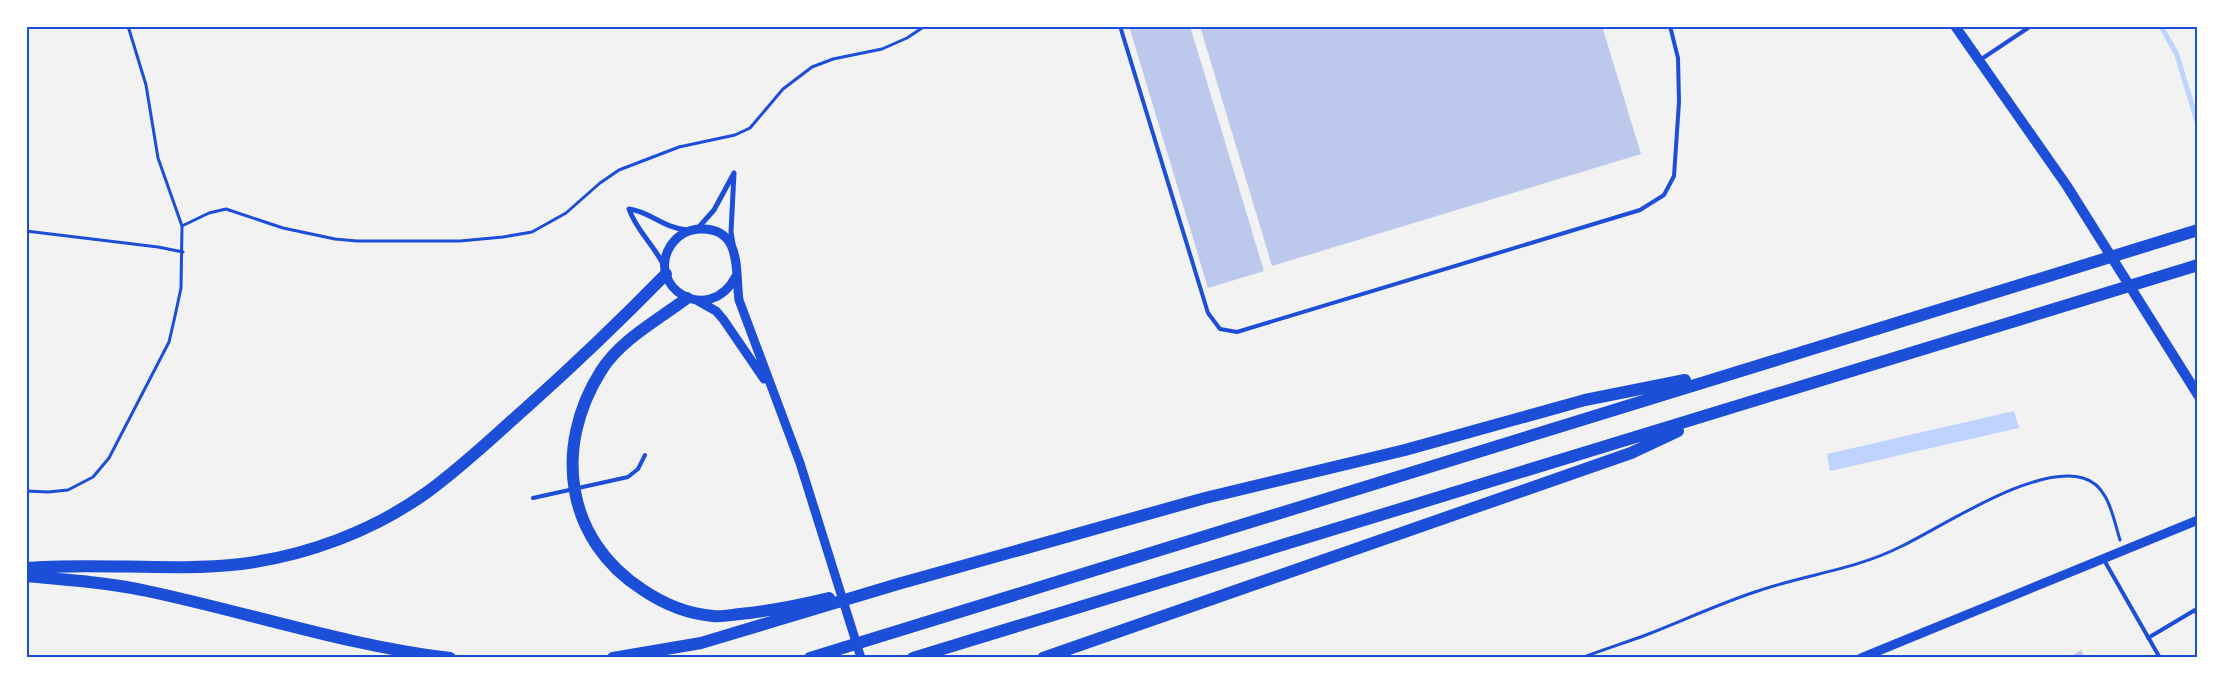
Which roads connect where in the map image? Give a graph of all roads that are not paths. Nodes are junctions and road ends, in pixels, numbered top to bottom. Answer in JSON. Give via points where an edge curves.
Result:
{"nodes":[{"id":1,"x":1120,"y":26,"type":"edge"},
{"id":2,"x":1670,"y":26,"type":"edge"},
{"id":3,"x":1954,"y":26,"type":"edge"},
{"id":4,"x":2031,"y":26,"type":"edge"},
{"id":5,"x":1978,"y":61,"type":"junction"},
{"id":6,"x":693,"y":230,"type":"junction"},
{"id":7,"x":2198,"y":230,"type":"edge"},
{"id":8,"x":733,"y":248,"type":"junction"},
{"id":9,"x":2198,"y":265,"type":"edge"},
{"id":10,"x":666,"y":271,"type":"junction"},
{"id":11,"x":736,"y":276,"type":"junction"},
{"id":12,"x":692,"y":299,"type":"junction"},
{"id":13,"x":1751,"y":367,"type":"junction"},
{"id":14,"x":2198,"y":395,"type":"edge"},
{"id":15,"x":775,"y":396,"type":"junction"},
{"id":16,"x":1721,"y":410,"type":"junction"},
{"id":17,"x":645,"y":455,"type":"dead end"},
{"id":18,"x":575,"y":490,"type":"junction"},
{"id":19,"x":533,"y":498,"type":"dead end"},
{"id":20,"x":2197,"y":520,"type":"edge"},
{"id":21,"x":2103,"y":558,"type":"junction"},
{"id":22,"x":26,"y":568,"type":"edge"},
{"id":23,"x":26,"y":576,"type":"edge"},
{"id":24,"x":898,"y":584,"type":"junction"},
{"id":25,"x":2198,"y":616,"type":"edge"},
{"id":26,"x":2148,"y":638,"type":"junction"},
{"id":27,"x":407,"y":655,"type":"edge"},
{"id":28,"x":450,"y":658,"type":"edge"},
{"id":29,"x":612,"y":658,"type":"edge"},
{"id":30,"x":810,"y":658,"type":"edge"},
{"id":31,"x":861,"y":658,"type":"edge"},
{"id":32,"x":913,"y":658,"type":"edge"},
{"id":33,"x":1042,"y":658,"type":"edge"},
{"id":34,"x":1861,"y":658,"type":"edge"},
{"id":35,"x":2160,"y":658,"type":"edge"}],
"edges":[{"from":1,"to":2,"type":"lane","via":[[1208,313],[1220,329],[1237,332],[1640,210],[1664,195],[1674,176],[1679,102],[1678,58]]},
{"from":3,"to":5,"type":"main road"},
{"from":4,"to":5,"type":"lane"},
{"from":5,"to":14,"type":"main road","via":[[2067,186]]},
{"from":6,"to":8,"type":"street","via":[[718,233]]},
{"from":6,"to":8,"type":"street","via":[[714,210],[734,172]]},
{"from":6,"to":10,"type":"street","via":[[674,241],[669,249]]},
{"from":6,"to":10,"type":"street","via":[[672,228],[642,211],[628,209]]},
{"from":7,"to":13,"type":"highway"},
{"from":8,"to":11,"type":"street"},
{"from":9,"to":16,"type":"highway"},
{"from":10,"to":12,"type":"street","via":[[678,292]]},
{"from":10,"to":22,"type":"highway","via":[[610,332],[460,467],[425,494],[345,538],[276,558],[240,564]]},
{"from":11,"to":12,"type":"street","via":[[721,295],[710,300]]},
{"from":11,"to":15,"type":"street","via":[[739,300]]},
{"from":12,"to":15,"type":"street","via":[[716,311],[723,319]]},
{"from":12,"to":18,"type":"highway","via":[[618,350],[602,369],[583,404],[573,443]]},
{"from":13,"to":24,"type":"highway","via":[[1585,400],[1405,450],[1205,498]]},
{"from":13,"to":30,"type":"highway"},
{"from":15,"to":31,"type":"street","via":[[823,534]]},
{"from":16,"to":32,"type":"highway"},
{"from":16,"to":33,"type":"highway","via":[[1631,453]]},
{"from":17,"to":18,"type":"lane","via":[[638,469],[628,477]]},
{"from":18,"to":19,"type":"lane"},
{"from":18,"to":24,"type":"highway","via":[[584,524],[604,557],[632,583],[668,605],[714,616],[767,611]]},
{"from":20,"to":21,"type":"street"},
{"from":21,"to":26,"type":"lane"},
{"from":21,"to":34,"type":"street"},
{"from":23,"to":27,"type":"highway","via":[[145,590]]},
{"from":24,"to":29,"type":"highway","via":[[701,643]]},
{"from":25,"to":26,"type":"lane","via":[[2195,610]]},
{"from":26,"to":35,"type":"lane"},
{"from":27,"to":28,"type":"highway"}]}
